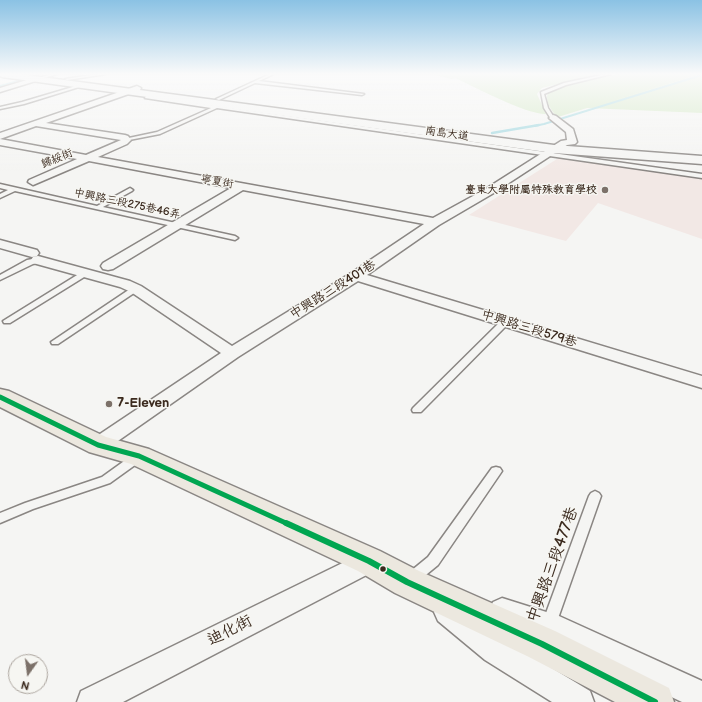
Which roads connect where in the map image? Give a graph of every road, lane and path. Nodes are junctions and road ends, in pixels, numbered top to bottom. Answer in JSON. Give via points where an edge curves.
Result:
{"nodes":[{"id":1,"x":85,"y":107,"type":"edge"},
{"id":2,"x":211,"y":107,"type":"edge"},
{"id":3,"x":245,"y":107,"type":"edge"},
{"id":4,"x":248,"y":107,"type":"edge"},
{"id":5,"x":546,"y":107,"type":"edge"},
{"id":6,"x":556,"y":120,"type":"joint"},
{"id":7,"x":36,"y":124,"type":"junction"},
{"id":8,"x":0,"y":136,"type":"edge"},
{"id":9,"x":126,"y":140,"type":"junction"},
{"id":10,"x":0,"y":142,"type":"edge"},
{"id":11,"x":558,"y":148,"type":"junction"},
{"id":12,"x":702,"y":156,"type":"edge"},
{"id":13,"x":89,"y":158,"type":"junction"},
{"id":14,"x":702,"y":160,"type":"edge"},
{"id":15,"x":702,"y":176,"type":"edge"},
{"id":16,"x":33,"y":182,"type":"dead end"},
{"id":17,"x":0,"y":186,"type":"edge"},
{"id":18,"x":242,"y":186,"type":"junction"},
{"id":19,"x":14,"y":189,"type":"junction"},
{"id":20,"x":130,"y":190,"type":"dead end"},
{"id":21,"x":0,"y":196,"type":"edge"},
{"id":22,"x":97,"y":208,"type":"junction"},
{"id":23,"x":435,"y":222,"type":"junction"},
{"id":24,"x":178,"y":225,"type":"junction"},
{"id":25,"x":236,"y":238,"type":"dead end"},
{"id":26,"x":0,"y":244,"type":"edge"},
{"id":27,"x":35,"y":257,"type":"junction"},
{"id":28,"x":108,"y":266,"type":"dead end"},
{"id":29,"x":85,"y":274,"type":"junction"},
{"id":30,"x":356,"y":276,"type":"junction"},
{"id":31,"x":0,"y":278,"type":"edge"},
{"id":32,"x":136,"y":289,"type":"junction"},
{"id":33,"x":7,"y":321,"type":"dead end"},
{"id":34,"x":505,"y":322,"type":"junction"},
{"id":35,"x":56,"y":342,"type":"dead end"},
{"id":36,"x":232,"y":353,"type":"junction"},
{"id":37,"x":702,"y":382,"type":"edge"},
{"id":38,"x":0,"y":397,"type":"edge"},
{"id":39,"x":418,"y":410,"type":"dead end"},
{"id":40,"x":98,"y":445,"type":"junction"},
{"id":41,"x":139,"y":456,"type":"junction"},
{"id":42,"x":496,"y":471,"type":"dead end"},
{"id":43,"x":595,"y":496,"type":"dead end"},
{"id":44,"x":0,"y":518,"type":"edge"},
{"id":45,"x":369,"y":561,"type":"junction"},
{"id":46,"x":407,"y":582,"type":"junction"},
{"id":47,"x":546,"y":635,"type":"junction"},
{"id":48,"x":702,"y":696,"type":"edge"},
{"id":49,"x":92,"y":702,"type":"edge"},
{"id":50,"x":579,"y":702,"type":"edge"},
{"id":51,"x":655,"y":702,"type":"edge"}],
"edges":[{"from":1,"to":7,"type":"street"},
{"from":2,"to":9,"type":"lane","via":[[196,117],[158,133]]},
{"from":3,"to":11,"type":"street","name":"南島大道"},
{"from":4,"to":11,"type":"street","name":"南島大道"},
{"from":5,"to":6,"type":"lane"},
{"from":6,"to":11,"type":"street","via":[[570,131]]},
{"from":7,"to":8,"type":"street"},
{"from":7,"to":9,"type":"street"},
{"from":9,"to":13,"type":"street","name":"歸綏街"},
{"from":10,"to":13,"type":"street","name":"寧夏街"},
{"from":11,"to":12,"type":"street","name":"南島大道"},
{"from":11,"to":14,"type":"street","name":"南島大道"},
{"from":11,"to":15,"type":"lane"},
{"from":11,"to":23,"type":"street","name":"中興路三段401巷"},
{"from":13,"to":16,"type":"street","name":"歸綏街"},
{"from":13,"to":18,"type":"street","name":"寧夏街"},
{"from":17,"to":19,"type":"lane","name":"中興路三段275巷46弄"},
{"from":18,"to":23,"type":"street","name":"寧夏街"},
{"from":18,"to":24,"type":"street"},
{"from":19,"to":21,"type":"lane"},
{"from":19,"to":22,"type":"lane","name":"中興路三段275巷46弄"},
{"from":20,"to":22,"type":"lane"},
{"from":22,"to":24,"type":"lane","name":"中興路三段275巷46弄"},
{"from":23,"to":30,"type":"street","name":"中興路三段401巷"},
{"from":24,"to":25,"type":"lane","name":"中興路三段275巷46弄"},
{"from":24,"to":28,"type":"street"},
{"from":26,"to":27,"type":"street"},
{"from":27,"to":29,"type":"street"},
{"from":27,"to":31,"type":"lane"},
{"from":29,"to":32,"type":"street"},
{"from":29,"to":33,"type":"lane"},
{"from":30,"to":34,"type":"street","name":"中興路三段579巷"},
{"from":30,"to":36,"type":"street","name":"中興路三段401巷"},
{"from":32,"to":35,"type":"lane"},
{"from":32,"to":36,"type":"street"},
{"from":34,"to":37,"type":"street","name":"中興路三段579巷"},
{"from":34,"to":39,"type":"lane"},
{"from":36,"to":40,"type":"street","name":"中興路三段401巷"},
{"from":38,"to":40,"type":"main road"},
{"from":40,"to":41,"type":"main road"},
{"from":41,"to":44,"type":"lane","via":[[106,480]]},
{"from":41,"to":45,"type":"main road"},
{"from":42,"to":46,"type":"lane","via":[[433,561]]},
{"from":43,"to":47,"type":"lane","name":"中興路三段477巷"},
{"from":45,"to":46,"type":"main road"},
{"from":45,"to":49,"type":"street","name":"迪化街"},
{"from":46,"to":47,"type":"main road"},
{"from":46,"to":50,"type":"street","via":[[495,650]]},
{"from":47,"to":48,"type":"street"},
{"from":47,"to":51,"type":"main road","via":[[584,666]]}]}
